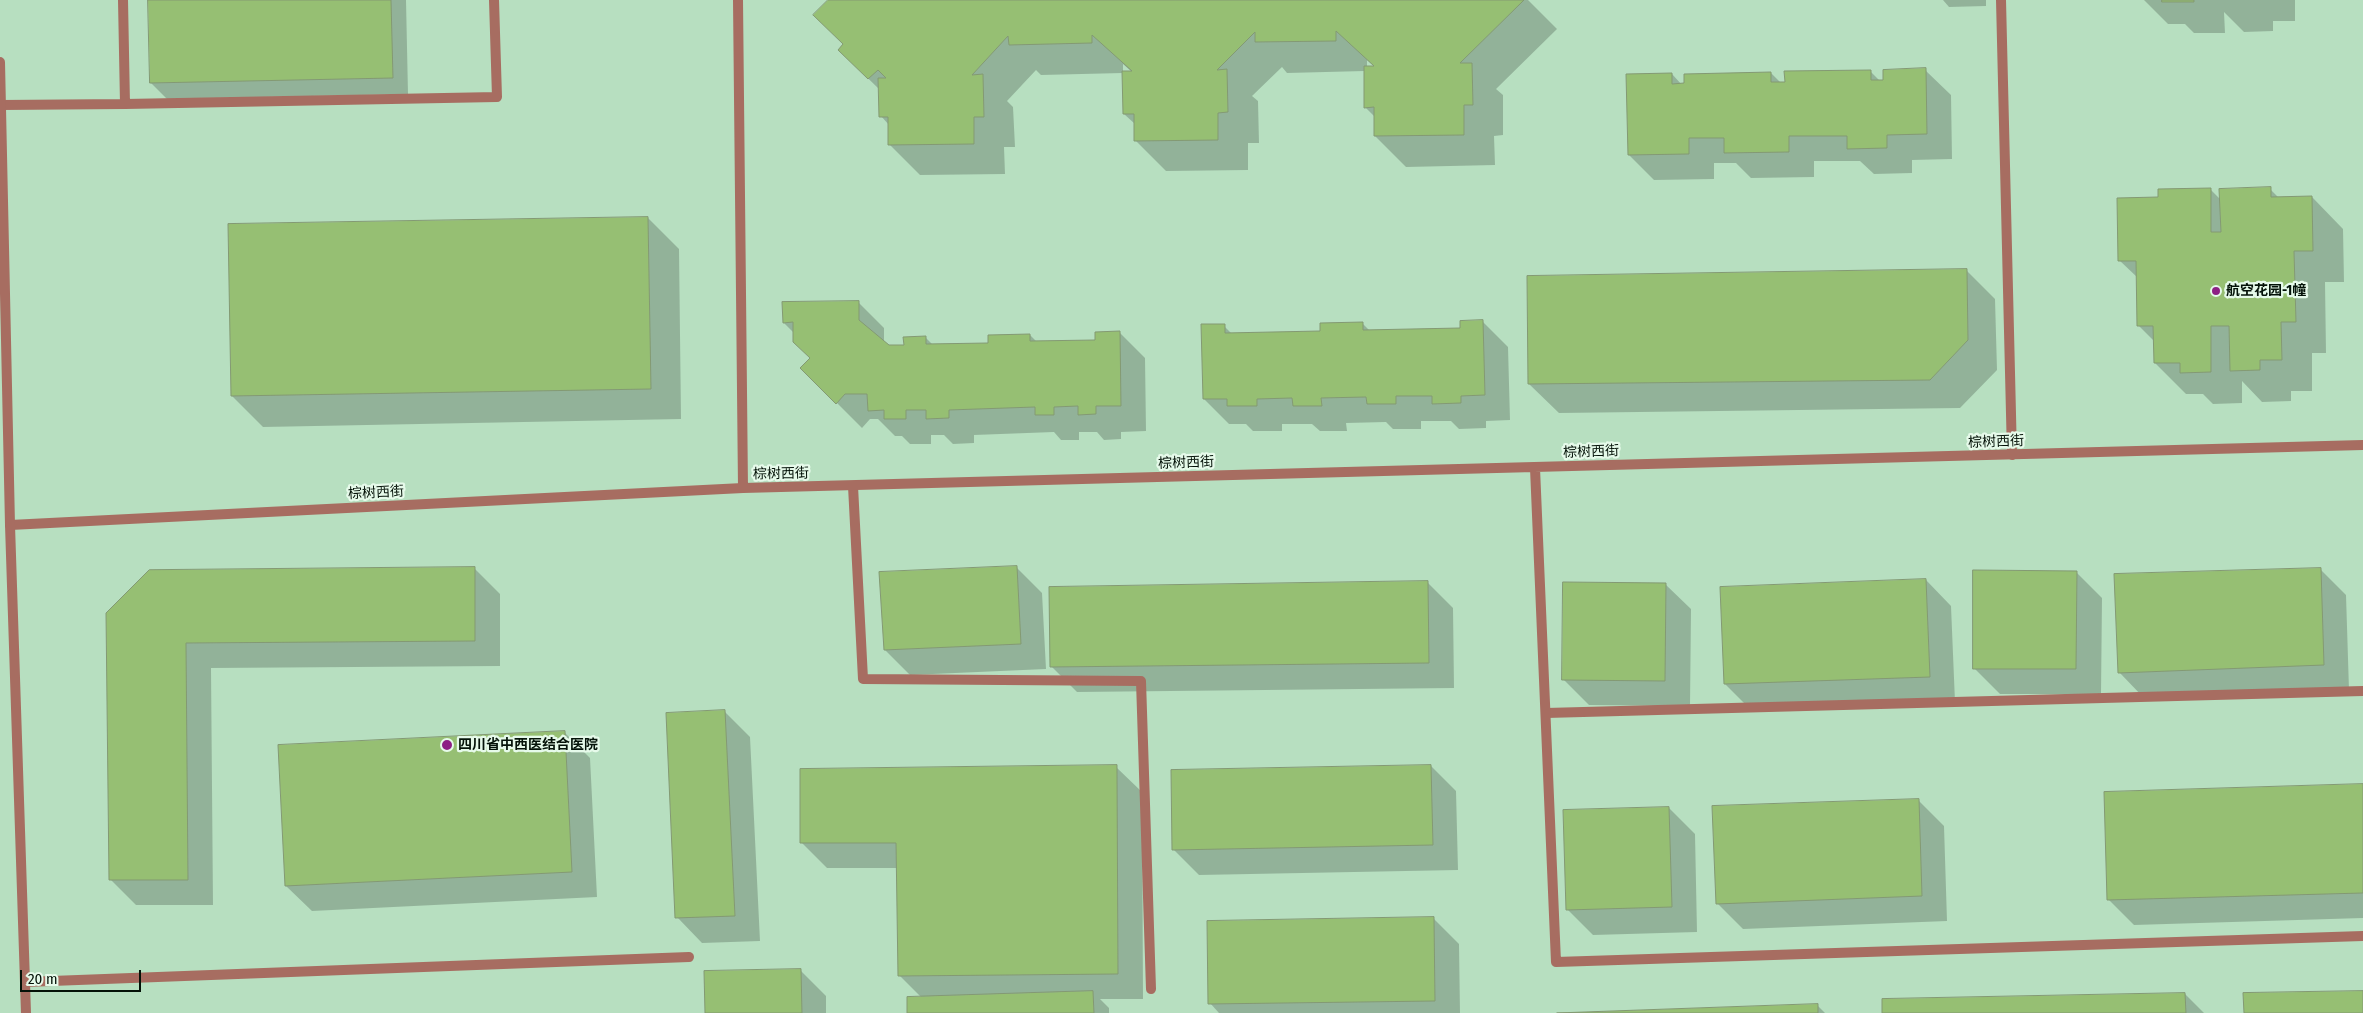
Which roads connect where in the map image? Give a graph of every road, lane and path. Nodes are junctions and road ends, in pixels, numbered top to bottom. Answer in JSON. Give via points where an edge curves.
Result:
{"nodes":[{"id":1,"x":123,"y":0,"type":"edge"},
{"id":2,"x":494,"y":0,"type":"edge"},
{"id":3,"x":738,"y":0,"type":"edge"},
{"id":4,"x":2001,"y":0,"type":"edge"},
{"id":5,"x":0,"y":62,"type":"edge"},
{"id":6,"x":125,"y":104,"type":"junction"},
{"id":7,"x":1,"y":105,"type":"edge"},
{"id":8,"x":2363,"y":445,"type":"edge"},
{"id":9,"x":2012,"y":455,"type":"junction"},
{"id":10,"x":1535,"y":468,"type":"junction"},
{"id":11,"x":853,"y":486,"type":"junction"},
{"id":12,"x":744,"y":488,"type":"junction"},
{"id":13,"x":10,"y":525,"type":"junction"},
{"id":14,"x":2363,"y":691,"type":"edge"},
{"id":15,"x":1546,"y":713,"type":"junction"},
{"id":16,"x":2363,"y":936,"type":"edge"},
{"id":17,"x":689,"y":957,"type":"dead end"},
{"id":18,"x":25,"y":982,"type":"junction"},
{"id":19,"x":1151,"y":989,"type":"dead end"},
{"id":20,"x":26,"y":1013,"type":"edge"}],
"edges":[{"from":1,"to":6,"type":"street"},
{"from":2,"to":6,"type":"street","via":[[497,97]]},
{"from":3,"to":12,"type":"street"},
{"from":4,"to":9,"type":"street"},
{"from":5,"to":7,"type":"street"},
{"from":6,"to":7,"type":"street"},
{"from":7,"to":13,"type":"street"},
{"from":8,"to":9,"type":"street","name":"棕树西街"},
{"from":9,"to":10,"type":"street","name":"棕树西街"},
{"from":10,"to":11,"type":"street","name":"棕树西街"},
{"from":10,"to":15,"type":"street"},
{"from":11,"to":12,"type":"street","name":"棕树西街"},
{"from":11,"to":19,"type":"street","via":[[863,679],[1141,681]]},
{"from":12,"to":13,"type":"street","name":"棕树西街"},
{"from":13,"to":18,"type":"street"},
{"from":14,"to":15,"type":"street"},
{"from":15,"to":16,"type":"street","via":[[1556,962]]},
{"from":17,"to":18,"type":"street"},
{"from":18,"to":20,"type":"street"}]}
